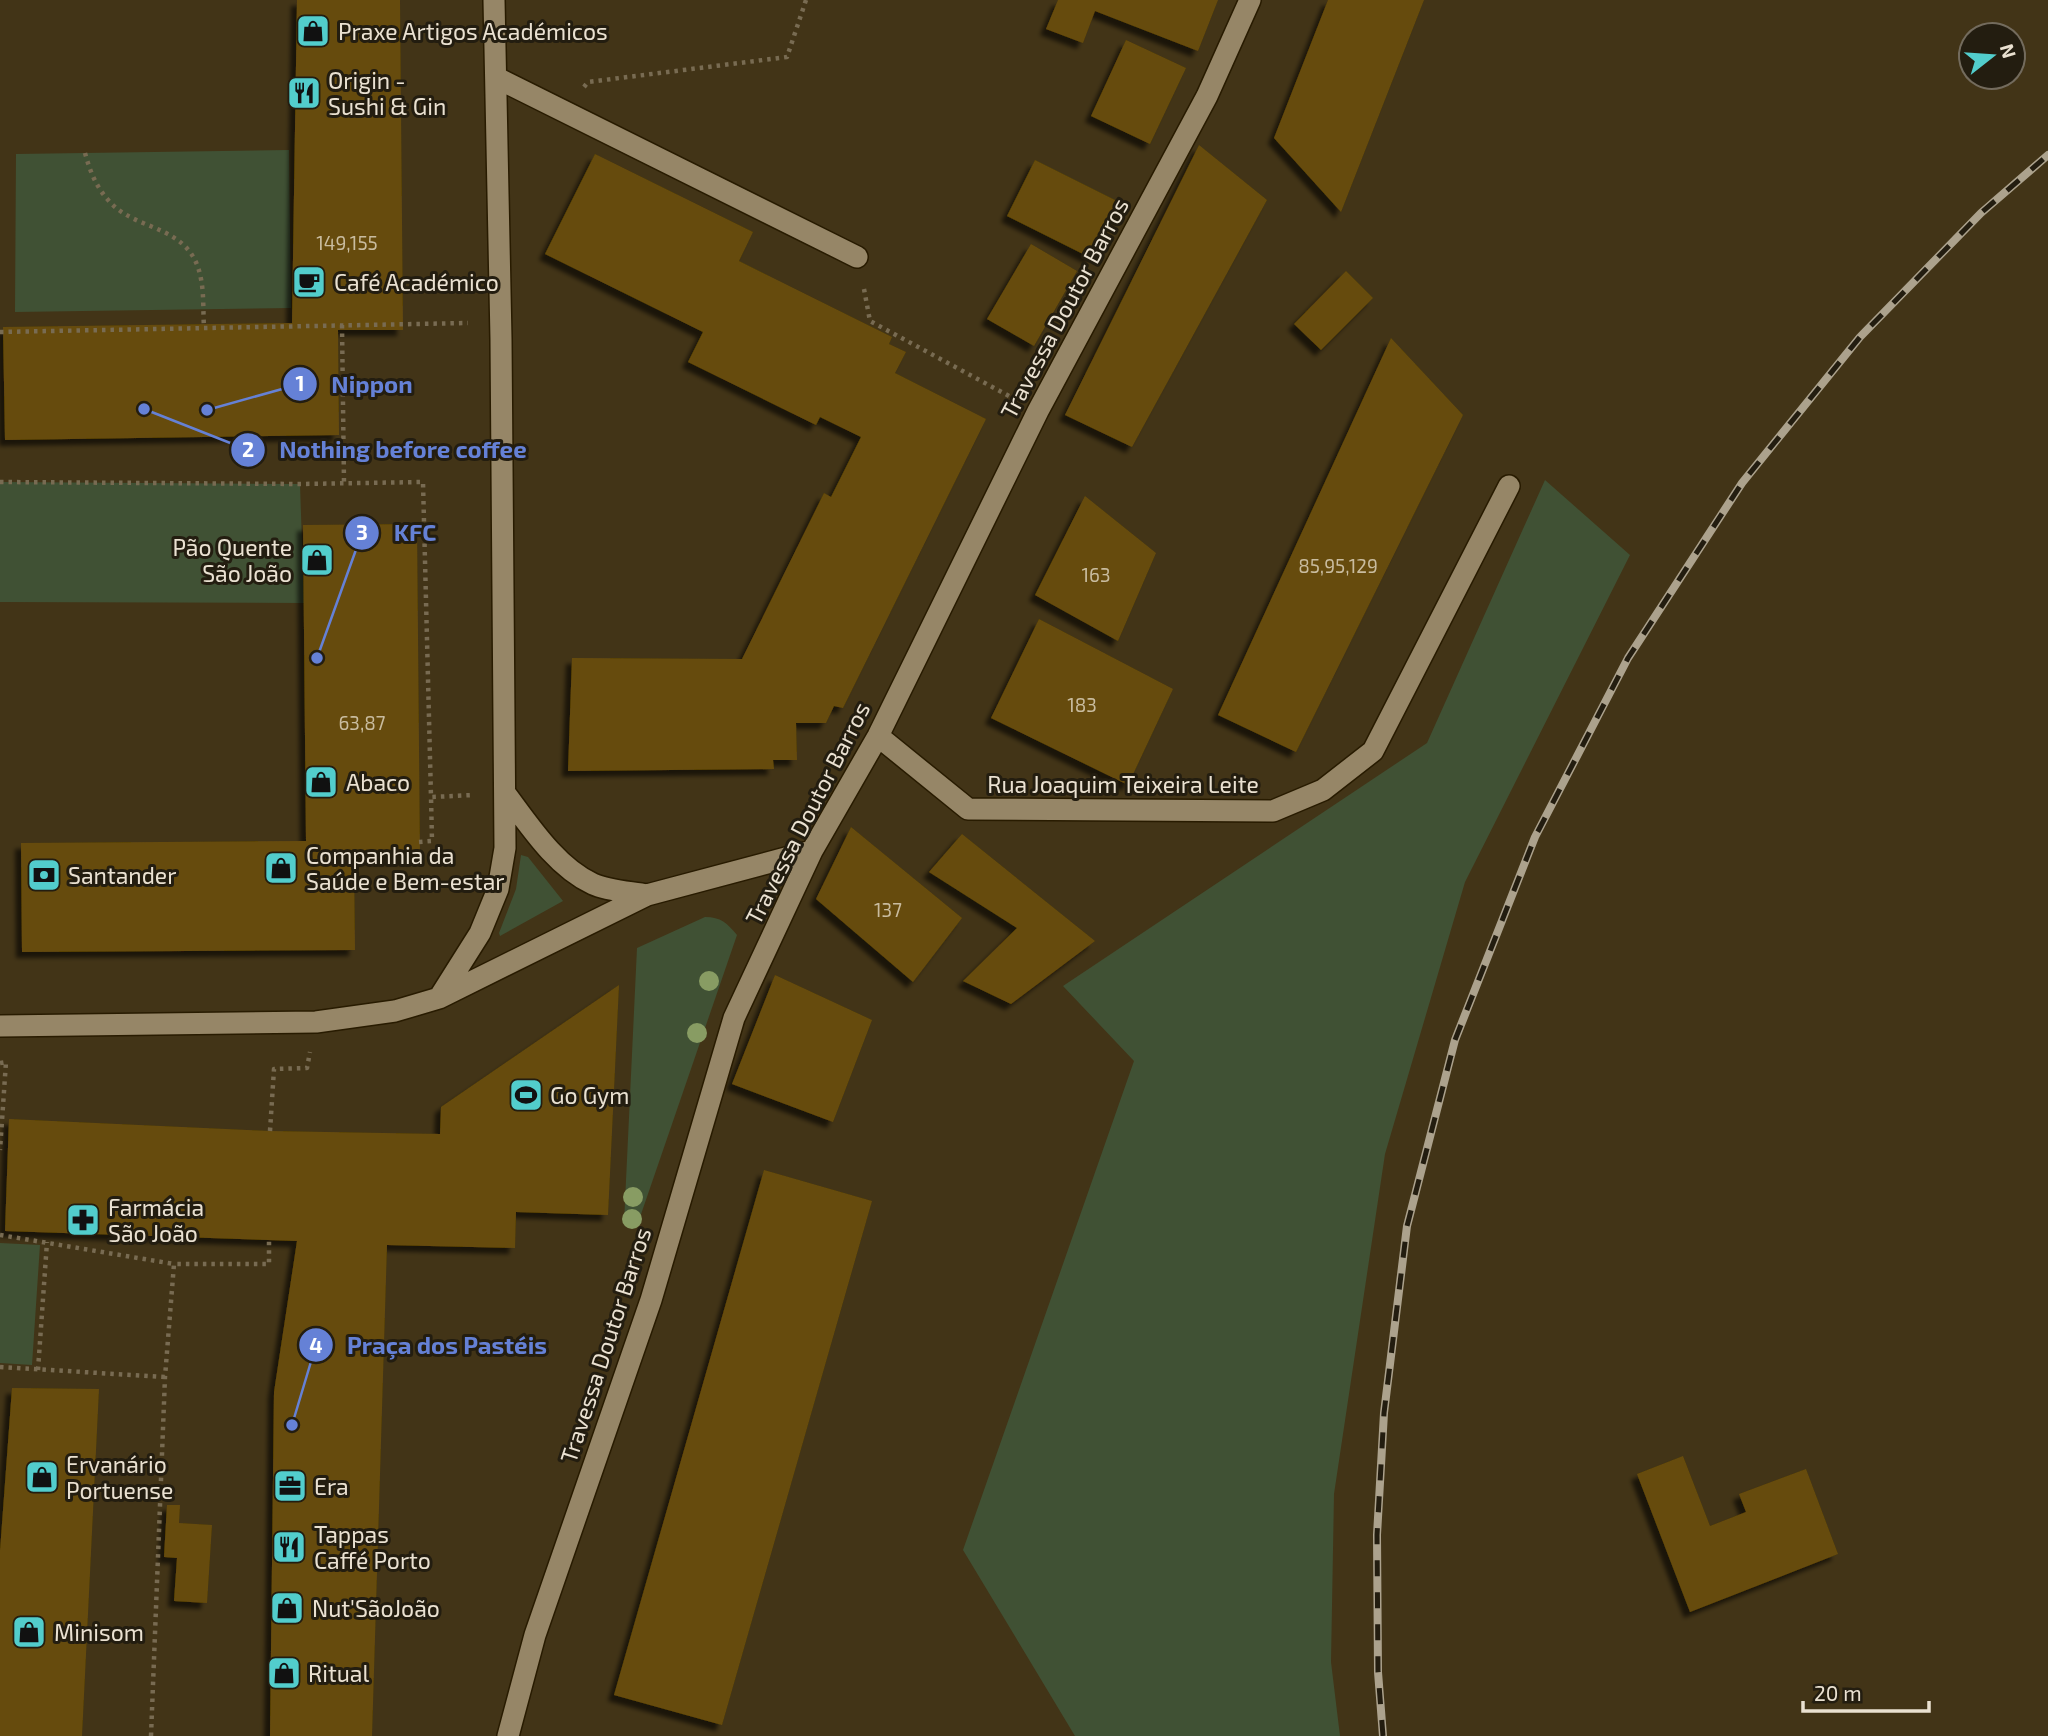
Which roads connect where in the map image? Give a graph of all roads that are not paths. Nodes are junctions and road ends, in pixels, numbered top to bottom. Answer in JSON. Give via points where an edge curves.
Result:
{"nodes":[{"id":1,"x":494,"y":0,"type":"edge"},
{"id":2,"x":1250,"y":0,"type":"edge"},
{"id":3,"x":497,"y":78,"type":"junction"},
{"id":4,"x":857,"y":257,"type":"road end"},
{"id":5,"x":1509,"y":486,"type":"dead end"},
{"id":6,"x":878,"y":736,"type":"junction"},
{"id":7,"x":505,"y":793,"type":"junction"},
{"id":8,"x":812,"y":851,"type":"junction"},
{"id":9,"x":647,"y":895,"type":"junction"},
{"id":10,"x":439,"y":998,"type":"junction"},
{"id":11,"x":0,"y":1026,"type":"edge"},
{"id":12,"x":509,"y":1736,"type":"edge"}],
"edges":[{"from":1,"to":3,"type":"street"},
{"from":2,"to":6,"type":"street","name":"Travessa Doutor Barros","via":[[1207,96],[1038,411]]},
{"from":3,"to":4,"type":"street"},
{"from":3,"to":7,"type":"street"},
{"from":5,"to":6,"type":"street","name":"Rua Joaquim Teixeira Leite","via":[[1373,751],[1323,790],[1273,811],[968,809]]},
{"from":6,"to":8,"type":"street","name":"Travessa Doutor Barros"},
{"from":7,"to":9,"type":"street","via":[[537,836],[594,885]]},
{"from":7,"to":10,"type":"street","via":[[505,848],[498,889],[480,933]]},
{"from":8,"to":9,"type":"street"},
{"from":8,"to":12,"type":"street","name":"Travessa Doutor Barros","via":[[734,1018],[651,1300],[535,1635]]},
{"from":9,"to":10,"type":"street"},
{"from":10,"to":11,"type":"street","via":[[395,1011],[316,1022]]}]}
